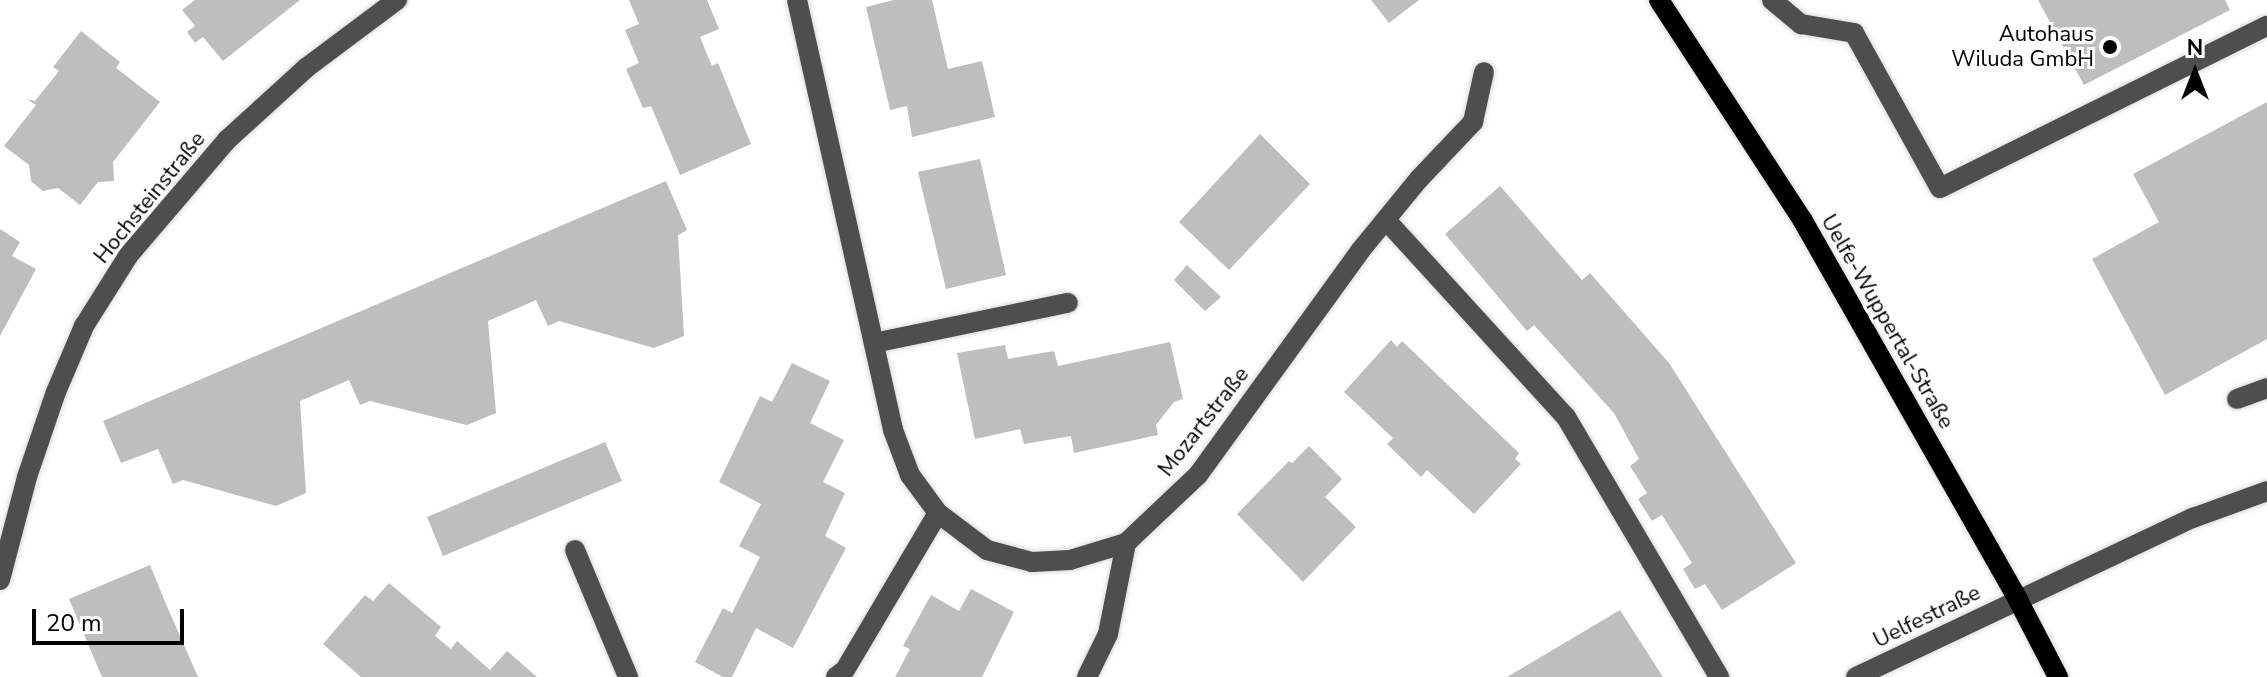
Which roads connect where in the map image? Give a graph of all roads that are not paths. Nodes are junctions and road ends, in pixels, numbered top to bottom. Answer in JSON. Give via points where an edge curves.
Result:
{"nodes":[{"id":1,"x":397,"y":0,"type":"edge"},
{"id":2,"x":797,"y":0,"type":"edge"},
{"id":3,"x":1659,"y":0,"type":"edge"},
{"id":4,"x":1772,"y":0,"type":"edge"},
{"id":5,"x":2267,"y":26,"type":"edge"},
{"id":6,"x":1484,"y":72,"type":"dead end"},
{"id":7,"x":1386,"y":220,"type":"junction"},
{"id":8,"x":1068,"y":303,"type":"dead end"},
{"id":9,"x":874,"y":343,"type":"junction"},
{"id":10,"x":2267,"y":388,"type":"edge"},
{"id":11,"x":2237,"y":399,"type":"dead end"},
{"id":12,"x":2267,"y":491,"type":"edge"},
{"id":13,"x":938,"y":513,"type":"junction"},
{"id":14,"x":1126,"y":543,"type":"junction"},
{"id":15,"x":575,"y":550,"type":"dead end"},
{"id":16,"x":0,"y":580,"type":"edge"},
{"id":17,"x":2018,"y":600,"type":"junction"},
{"id":18,"x":628,"y":677,"type":"edge"},
{"id":19,"x":836,"y":677,"type":"edge"},
{"id":20,"x":1087,"y":677,"type":"edge"},
{"id":21,"x":1719,"y":677,"type":"edge"},
{"id":22,"x":1856,"y":677,"type":"edge"},
{"id":23,"x":2058,"y":677,"type":"edge"}],
"edges":[{"from":1,"to":16,"type":"street","name":"Hochsteinstraße","via":[[306,68],[227,140],[128,256],[84,326],[56,392]]},
{"from":2,"to":9,"type":"street","name":"Mozartstraße"},
{"from":3,"to":17,"type":"main road","name":"Uelfe-Wuppertal-Straße","via":[[1803,221]]},
{"from":4,"to":5,"type":"street","via":[[1801,24],[1854,33],[1940,188]]},
{"from":6,"to":7,"type":"street","name":"Mozartstraße","via":[[1473,122]]},
{"from":7,"to":14,"type":"street","name":"Mozartstraße","via":[[1198,475]]},
{"from":7,"to":21,"type":"street","via":[[1566,417]]},
{"from":8,"to":9,"type":"street"},
{"from":9,"to":13,"type":"street","name":"Mozartstraße","via":[[893,430],[910,475]]},
{"from":10,"to":11,"type":"street"},
{"from":12,"to":17,"type":"street","name":"Uelfestraße","via":[[2193,518]]},
{"from":13,"to":14,"type":"street","name":"Mozartstraße","via":[[987,550],[1032,562],[1070,560]]},
{"from":13,"to":19,"type":"street"},
{"from":14,"to":20,"type":"street","via":[[1108,634]]},
{"from":15,"to":18,"type":"street"},
{"from":17,"to":22,"type":"street","name":"Uelfestraße"},
{"from":17,"to":23,"type":"main road","name":"Uelfe-Wuppertal-Straße"}]}
